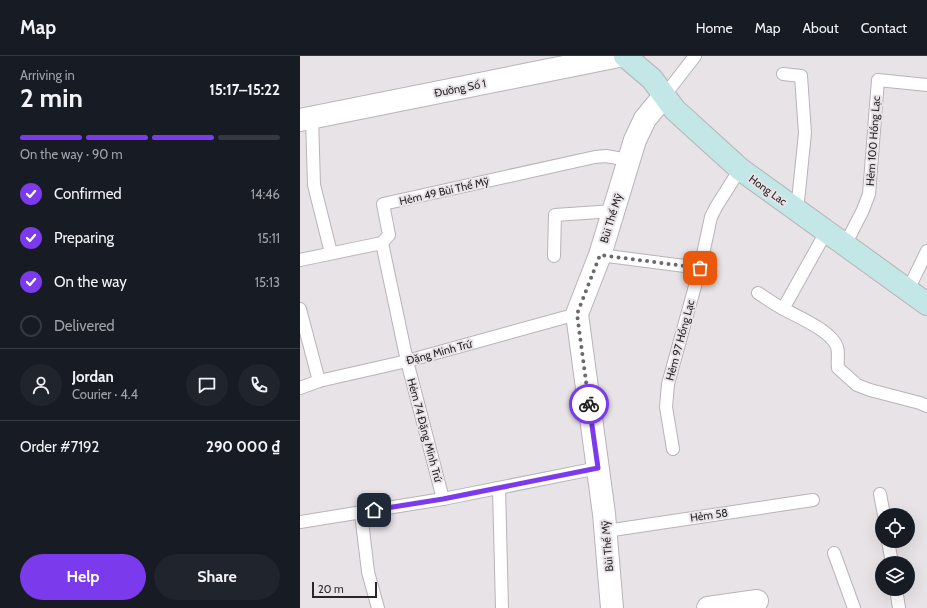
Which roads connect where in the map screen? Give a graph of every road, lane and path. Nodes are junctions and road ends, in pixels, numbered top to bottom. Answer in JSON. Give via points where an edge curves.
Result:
{"nodes":[{"id":1,"x":619,"y":56,"type":"edge"},
{"id":2,"x":625,"y":56,"type":"edge"},
{"id":3,"x":695,"y":56,"type":"edge"},
{"id":4,"x":783,"y":74,"type":"dead end"},
{"id":5,"x":927,"y":85,"type":"edge"},
{"id":6,"x":664,"y":96,"type":"junction"},
{"id":7,"x":306,"y":119,"type":"edge"},
{"id":8,"x":628,"y":160,"type":"junction"},
{"id":9,"x":740,"y":169,"type":"junction"},
{"id":10,"x":614,"y":211,"type":"junction"},
{"id":11,"x":796,"y":211,"type":"junction"},
{"id":12,"x":826,"y":232,"type":"junction"},
{"id":13,"x":382,"y":243,"type":"junction"},
{"id":14,"x":845,"y":246,"type":"junction"},
{"id":15,"x":927,"y":251,"type":"edge"},
{"id":16,"x":331,"y":253,"type":"junction"},
{"id":17,"x":600,"y":255,"type":"junction"},
{"id":18,"x":554,"y":256,"type":"dead end"},
{"id":19,"x":300,"y":260,"type":"edge"},
{"id":20,"x":700,"y":268,"type":"junction"},
{"id":21,"x":908,"y":290,"type":"junction"},
{"id":22,"x":758,"y":293,"type":"dead end"},
{"id":23,"x":927,"y":304,"type":"edge"},
{"id":24,"x":300,"y":309,"type":"edge"},
{"id":25,"x":783,"y":309,"type":"junction"},
{"id":26,"x":577,"y":314,"type":"junction"},
{"id":27,"x":407,"y":361,"type":"junction"},
{"id":28,"x":320,"y":381,"type":"junction"},
{"id":29,"x":300,"y":388,"type":"edge"},
{"id":30,"x":927,"y":406,"type":"edge"},
{"id":31,"x":673,"y":449,"type":"dead end"},
{"id":32,"x":598,"y":468,"type":"junction"},
{"id":33,"x":499,"y":488,"type":"junction"},
{"id":34,"x":880,"y":494,"type":"dead end"},
{"id":35,"x":443,"y":499,"type":"junction"},
{"id":36,"x":813,"y":500,"type":"dead end"},
{"id":37,"x":883,"y":508,"type":"edge"},
{"id":38,"x":361,"y":513,"type":"junction"},
{"id":39,"x":300,"y":522,"type":"edge"},
{"id":40,"x":606,"y":531,"type":"junction"},
{"id":41,"x":834,"y":553,"type":"dead end"},
{"id":42,"x":897,"y":596,"type":"edge"},
{"id":43,"x":757,"y":601,"type":"dead end"},
{"id":44,"x":378,"y":608,"type":"edge"},
{"id":45,"x":502,"y":608,"type":"edge"},
{"id":46,"x":612,"y":608,"type":"edge"},
{"id":47,"x":708,"y":608,"type":"edge"},
{"id":48,"x":854,"y":608,"type":"edge"},
{"id":49,"x":899,"y":608,"type":"edge"}],
"edges":[{"from":1,"to":7,"type":"street","name":"Đường Số 1"},
{"from":2,"to":6,"type":"street","name":"Hong Lac","via":[[652,79]]},
{"from":3,"to":6,"type":"lane"},
{"from":4,"to":11,"type":"lane","via":[[801,76],[805,133]]},
{"from":5,"to":14,"type":"lane","name":"Hẻm 100 Hồng Lạc","via":[[878,80],[869,194]]},
{"from":6,"to":8,"type":"street","name":"Bùi Thế Mỹ","via":[[645,119]]},
{"from":6,"to":9,"type":"street","name":"Hong Lac"},
{"from":7,"to":16,"type":"lane","via":[[314,185]]},
{"from":8,"to":10,"type":"street","name":"Bùi Thế Mỹ"},
{"from":8,"to":13,"type":"lane","name":"Hẻm 49 Bùi Thế Mỹ","via":[[595,156],[383,204],[389,235]]},
{"from":9,"to":11,"type":"street","name":"Hong Lac"},
{"from":9,"to":20,"type":"lane","name":"Hẻm 97 Hồng Lạc","via":[[711,217]]},
{"from":10,"to":17,"type":"street","name":"Bùi Thế Mỹ"},
{"from":10,"to":18,"type":"lane","via":[[555,214]]},
{"from":11,"to":12,"type":"street","name":"Hong Lac"},
{"from":12,"to":14,"type":"street","name":"Hong Lac"},
{"from":12,"to":25,"type":"lane"},
{"from":13,"to":16,"type":"lane"},
{"from":13,"to":27,"type":"lane","name":"Hẻm 74 Đặng Minh Trứ"},
{"from":14,"to":21,"type":"street","name":"Hong Lac"},
{"from":15,"to":21,"type":"lane"},
{"from":16,"to":19,"type":"lane"},
{"from":17,"to":20,"type":"lane"},
{"from":17,"to":26,"type":"street","name":"Bùi Thế Mỹ"},
{"from":20,"to":31,"type":"lane","name":"Hẻm 97 Hồng Lạc","via":[[668,384],[666,407]]},
{"from":21,"to":23,"type":"street","name":"Hong Lac"},
{"from":22,"to":25,"type":"lane"},
{"from":24,"to":28,"type":"lane"},
{"from":25,"to":30,"type":"lane","via":[[832,339],[837,347],[838,368],[857,385]]},
{"from":26,"to":27,"type":"lane","name":"Đặng Minh Trứ"},
{"from":26,"to":32,"type":"street","name":"Bùi Thế Mỹ"},
{"from":27,"to":28,"type":"lane","name":"Đặng Minh Trứ"},
{"from":27,"to":35,"type":"lane","name":"Hẻm 74 Đặng Minh Trứ"},
{"from":28,"to":29,"type":"lane","name":"Đặng Minh Trứ"},
{"from":32,"to":33,"type":"lane"},
{"from":32,"to":40,"type":"street","name":"Bùi Thế Mỹ"},
{"from":33,"to":35,"type":"lane"},
{"from":33,"to":45,"type":"lane"},
{"from":34,"to":37,"type":"lane"},
{"from":35,"to":38,"type":"lane"},
{"from":36,"to":40,"type":"lane","name":"Hẻm 58"},
{"from":38,"to":39,"type":"lane"},
{"from":38,"to":44,"type":"lane","via":[[368,572]]},
{"from":40,"to":46,"type":"street","name":"Bùi Thế Mỹ"},
{"from":41,"to":48,"type":"lane"},
{"from":42,"to":49,"type":"lane"},
{"from":43,"to":47,"type":"street"}]}
